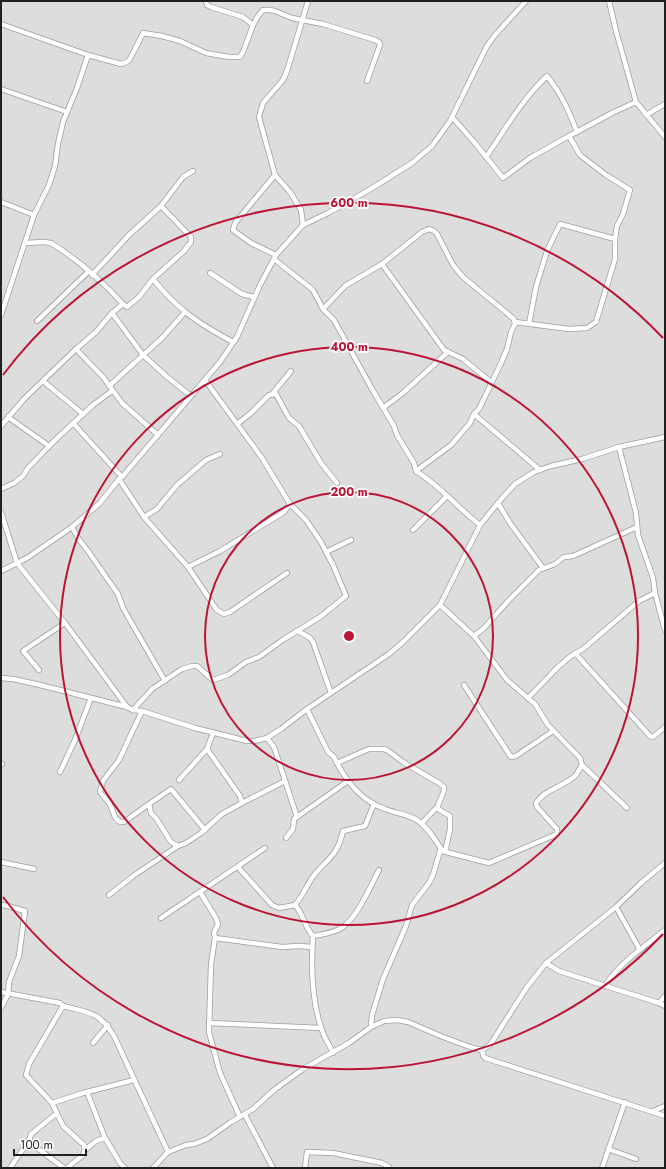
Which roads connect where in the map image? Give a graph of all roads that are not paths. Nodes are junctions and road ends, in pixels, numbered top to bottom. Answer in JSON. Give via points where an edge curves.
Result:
{"nodes":[{"id":1,"x":206,"y":1,"type":"edge"},
{"id":2,"x":308,"y":1,"type":"edge"},
{"id":3,"x":526,"y":1,"type":"edge"},
{"id":4,"x":609,"y":1,"type":"edge"},
{"id":5,"x":302,"y":21,"type":"junction"},
{"id":6,"x":1,"y":24,"type":"edge"},
{"id":7,"x":253,"y":25,"type":"junction"},
{"id":8,"x":88,"y":54,"type":"junction"},
{"id":9,"x":367,"y":81,"type":"dead end"},
{"id":10,"x":1,"y":89,"type":"edge"},
{"id":11,"x":636,"y":102,"type":"junction"},
{"id":12,"x":665,"y":104,"type":"edge"},
{"id":13,"x":67,"y":112,"type":"junction"},
{"id":14,"x":646,"y":115,"type":"junction"},
{"id":15,"x":452,"y":117,"type":"junction"},
{"id":16,"x":577,"y":132,"type":"junction"},
{"id":17,"x":569,"y":136,"type":"junction"},
{"id":18,"x":665,"y":137,"type":"edge"},
{"id":19,"x":486,"y":157,"type":"junction"},
{"id":20,"x":193,"y":171,"type":"dead end"},
{"id":21,"x":275,"y":175,"type":"junction"},
{"id":22,"x":1,"y":202,"type":"edge"},
{"id":23,"x":161,"y":206,"type":"junction"},
{"id":24,"x":34,"y":215,"type":"junction"},
{"id":25,"x":303,"y":225,"type":"junction"},
{"id":26,"x":615,"y":239,"type":"junction"},
{"id":27,"x":25,"y":243,"type":"junction"},
{"id":28,"x":275,"y":257,"type":"junction"},
{"id":29,"x":382,"y":264,"type":"junction"},
{"id":30,"x":90,"y":273,"type":"junction"},
{"id":31,"x":210,"y":273,"type":"dead end"},
{"id":32,"x":153,"y":279,"type":"junction"},
{"id":33,"x":254,"y":297,"type":"junction"},
{"id":34,"x":123,"y":304,"type":"junction"},
{"id":35,"x":323,"y":309,"type":"junction"},
{"id":36,"x":185,"y":312,"type":"junction"},
{"id":37,"x":112,"y":313,"type":"junction"},
{"id":38,"x":1,"y":315,"type":"edge"},
{"id":39,"x":37,"y":321,"type":"dead end"},
{"id":40,"x":515,"y":322,"type":"junction"},
{"id":41,"x":529,"y":324,"type":"junction"},
{"id":42,"x":233,"y":342,"type":"junction"},
{"id":43,"x":76,"y":349,"type":"junction"},
{"id":44,"x":448,"y":352,"type":"junction"},
{"id":45,"x":144,"y":354,"type":"junction"},
{"id":46,"x":290,"y":371,"type":"dead end"},
{"id":47,"x":205,"y":380,"type":"junction"},
{"id":48,"x":44,"y":381,"type":"junction"},
{"id":49,"x":491,"y":382,"type":"junction"},
{"id":50,"x":111,"y":388,"type":"junction"},
{"id":51,"x":273,"y":393,"type":"junction"},
{"id":52,"x":191,"y":396,"type":"junction"},
{"id":53,"x":383,"y":408,"type":"junction"},
{"id":54,"x":83,"y":414,"type":"junction"},
{"id":55,"x":474,"y":414,"type":"junction"},
{"id":56,"x":8,"y":417,"type":"junction"},
{"id":57,"x":73,"y":423,"type":"junction"},
{"id":58,"x":237,"y":424,"type":"junction"},
{"id":59,"x":1,"y":426,"type":"edge"},
{"id":60,"x":158,"y":435,"type":"junction"},
{"id":61,"x":665,"y":437,"type":"edge"},
{"id":62,"x":49,"y":446,"type":"junction"},
{"id":63,"x":619,"y":447,"type":"junction"},
{"id":64,"x":220,"y":454,"type":"dead end"},
{"id":65,"x":540,"y":470,"type":"junction"},
{"id":66,"x":416,"y":471,"type":"junction"},
{"id":67,"x":121,"y":478,"type":"junction"},
{"id":68,"x":337,"y":483,"type":"dead end"},
{"id":69,"x":1,"y":489,"type":"edge"},
{"id":70,"x":447,"y":496,"type":"junction"},
{"id":71,"x":498,"y":503,"type":"junction"},
{"id":72,"x":290,"y":504,"type":"junction"},
{"id":73,"x":1,"y":512,"type":"edge"},
{"id":74,"x":144,"y":516,"type":"junction"},
{"id":75,"x":480,"y":525,"type":"junction"},
{"id":76,"x":72,"y":527,"type":"junction"},
{"id":77,"x":637,"y":527,"type":"junction"},
{"id":78,"x":413,"y":530,"type":"dead end"},
{"id":79,"x":351,"y":540,"type":"dead end"},
{"id":80,"x":326,"y":552,"type":"junction"},
{"id":81,"x":17,"y":563,"type":"junction"},
{"id":82,"x":188,"y":567,"type":"junction"},
{"id":83,"x":543,"y":568,"type":"junction"},
{"id":84,"x":1,"y":571,"type":"edge"},
{"id":85,"x":287,"y":573,"type":"dead end"},
{"id":86,"x":655,"y":593,"type":"junction"},
{"id":87,"x":440,"y":605,"type":"junction"},
{"id":88,"x":65,"y":623,"type":"junction"},
{"id":89,"x":665,"y":630,"type":"edge"},
{"id":90,"x":298,"y":631,"type":"junction"},
{"id":91,"x":474,"y":636,"type":"junction"},
{"id":92,"x":575,"y":654,"type":"junction"},
{"id":93,"x":39,"y":670,"type":"dead end"},
{"id":94,"x":1,"y":678,"type":"edge"},
{"id":95,"x":164,"y":681,"type":"junction"},
{"id":96,"x":464,"y":685,"type":"dead end"},
{"id":97,"x":330,"y":693,"type":"junction"},
{"id":98,"x":91,"y":698,"type":"junction"},
{"id":99,"x":528,"y":698,"type":"junction"},
{"id":100,"x":127,"y":707,"type":"junction"},
{"id":101,"x":307,"y":709,"type":"junction"},
{"id":102,"x":132,"y":710,"type":"junction"},
{"id":103,"x":142,"y":711,"type":"junction"},
{"id":104,"x":665,"y":727,"type":"edge"},
{"id":105,"x":553,"y":730,"type":"junction"},
{"id":106,"x":213,"y":733,"type":"junction"},
{"id":107,"x":267,"y":738,"type":"junction"},
{"id":108,"x":207,"y":749,"type":"junction"},
{"id":109,"x":337,"y":763,"type":"junction"},
{"id":110,"x":582,"y":765,"type":"junction"},
{"id":111,"x":60,"y":772,"type":"dead end"},
{"id":112,"x":179,"y":780,"type":"dead end"},
{"id":113,"x":285,"y":781,"type":"junction"},
{"id":114,"x":348,"y":781,"type":"junction"},
{"id":115,"x":242,"y":803,"type":"junction"},
{"id":116,"x":149,"y":804,"type":"junction"},
{"id":117,"x":374,"y":804,"type":"junction"},
{"id":118,"x":438,"y":806,"type":"junction"},
{"id":119,"x":627,"y":808,"type":"dead end"},
{"id":120,"x":297,"y":817,"type":"junction"},
{"id":121,"x":422,"y":823,"type":"junction"},
{"id":122,"x":205,"y":830,"type":"junction"},
{"id":123,"x":286,"y":838,"type":"dead end"},
{"id":124,"x":178,"y":846,"type":"junction"},
{"id":125,"x":265,"y":848,"type":"dead end"},
{"id":126,"x":441,"y":851,"type":"junction"},
{"id":127,"x":1,"y":862,"type":"edge"},
{"id":128,"x":665,"y":863,"type":"edge"},
{"id":129,"x":238,"y":867,"type":"junction"},
{"id":130,"x":34,"y":869,"type":"dead end"},
{"id":131,"x":379,"y":870,"type":"dead end"},
{"id":132,"x":200,"y":892,"type":"junction"},
{"id":133,"x":109,"y":895,"type":"dead end"},
{"id":134,"x":295,"y":905,"type":"junction"},
{"id":135,"x":1,"y":906,"type":"edge"},
{"id":136,"x":616,"y":907,"type":"junction"},
{"id":137,"x":162,"y":918,"type":"dead end"},
{"id":138,"x":665,"y":930,"type":"edge"},
{"id":139,"x":313,"y":936,"type":"junction"},
{"id":140,"x":215,"y":938,"type":"junction"},
{"id":141,"x":312,"y":947,"type":"junction"},
{"id":142,"x":640,"y":950,"type":"junction"},
{"id":143,"x":546,"y":963,"type":"junction"},
{"id":144,"x":605,"y":986,"type":"junction"},
{"id":145,"x":1,"y":992,"type":"edge"},
{"id":146,"x":8,"y":994,"type":"junction"},
{"id":147,"x":665,"y":996,"type":"edge"},
{"id":148,"x":659,"y":1003,"type":"junction"},
{"id":149,"x":62,"y":1006,"type":"junction"},
{"id":150,"x":665,"y":1006,"type":"edge"},
{"id":151,"x":1,"y":1008,"type":"edge"},
{"id":152,"x":209,"y":1023,"type":"junction"},
{"id":153,"x":108,"y":1025,"type":"junction"},
{"id":154,"x":371,"y":1027,"type":"junction"},
{"id":155,"x":321,"y":1028,"type":"junction"},
{"id":156,"x":94,"y":1043,"type":"dead end"},
{"id":157,"x":482,"y":1050,"type":"junction"},
{"id":158,"x":333,"y":1052,"type":"junction"},
{"id":159,"x":134,"y":1080,"type":"junction"},
{"id":160,"x":87,"y":1092,"type":"junction"},
{"id":161,"x":625,"y":1102,"type":"junction"},
{"id":162,"x":52,"y":1103,"type":"junction"},
{"id":163,"x":665,"y":1106,"type":"edge"},
{"id":164,"x":652,"y":1111,"type":"junction"},
{"id":165,"x":56,"y":1114,"type":"junction"},
{"id":166,"x":243,"y":1116,"type":"junction"},
{"id":167,"x":665,"y":1116,"type":"edge"},
{"id":168,"x":105,"y":1138,"type":"junction"},
{"id":169,"x":28,"y":1144,"type":"junction"},
{"id":170,"x":608,"y":1149,"type":"junction"},
{"id":171,"x":85,"y":1150,"type":"junction"},
{"id":172,"x":168,"y":1152,"type":"junction"},
{"id":173,"x":636,"y":1159,"type":"dead end"},
{"id":174,"x":10,"y":1168,"type":"edge"},
{"id":175,"x":66,"y":1168,"type":"edge"},
{"id":176,"x":125,"y":1168,"type":"edge"},
{"id":177,"x":153,"y":1168,"type":"edge"},
{"id":178,"x":273,"y":1168,"type":"edge"},
{"id":179,"x":305,"y":1168,"type":"edge"},
{"id":180,"x":389,"y":1168,"type":"edge"},
{"id":181,"x":602,"y":1168,"type":"edge"}],
"edges":[{"from":1,"to":7,"type":"street","via":[[206,5],[243,17]]},
{"from":2,"to":5,"type":"street"},
{"from":3,"to":15,"type":"street","via":[[487,46]]},
{"from":4,"to":11,"type":"street"},
{"from":5,"to":7,"type":"street","via":[[263,10]]},
{"from":5,"to":9,"type":"street","via":[[356,33],[378,42],[380,45]]},
{"from":5,"to":21,"type":"street","via":[[288,71],[263,103],[259,117]]},
{"from":6,"to":8,"type":"street"},
{"from":7,"to":8,"type":"street","via":[[243,52],[235,58],[206,53],[180,41],[148,33],[143,33],[127,62],[121,64]]},
{"from":8,"to":13,"type":"street"},
{"from":10,"to":13,"type":"street"},
{"from":11,"to":14,"type":"street"},
{"from":11,"to":16,"type":"street"},
{"from":12,"to":14,"type":"street"},
{"from":13,"to":24,"type":"street","via":[[49,185]]},
{"from":14,"to":18,"type":"street"},
{"from":15,"to":19,"type":"street"},
{"from":15,"to":25,"type":"street","via":[[432,146],[412,163],[369,190]]},
{"from":16,"to":17,"type":"street"},
{"from":16,"to":19,"type":"street","via":[[567,105],[547,76],[537,85]]},
{"from":17,"to":19,"type":"street","via":[[530,158],[503,178]]},
{"from":17,"to":26,"type":"street","via":[[580,154],[630,190]]},
{"from":20,"to":23,"type":"street","via":[[183,177]]},
{"from":21,"to":25,"type":"street","via":[[301,210]]},
{"from":21,"to":28,"type":"street","via":[[232,227],[251,243]]},
{"from":22,"to":24,"type":"street"},
{"from":23,"to":30,"type":"street"},
{"from":23,"to":32,"type":"street","via":[[191,237],[191,242]]},
{"from":24,"to":27,"type":"street"},
{"from":25,"to":28,"type":"street"},
{"from":26,"to":41,"type":"street","via":[[615,259],[596,322],[587,328],[569,329]]},
{"from":26,"to":41,"type":"street","via":[[560,224],[547,251],[536,287]]},
{"from":27,"to":30,"type":"street","via":[[51,243]]},
{"from":27,"to":38,"type":"street"},
{"from":28,"to":33,"type":"street"},
{"from":28,"to":35,"type":"street","via":[[313,290]]},
{"from":29,"to":35,"type":"street","via":[[345,286]]},
{"from":29,"to":40,"type":"street","via":[[425,230],[434,230],[453,266]]},
{"from":29,"to":44,"type":"street"},
{"from":30,"to":34,"type":"street"},
{"from":30,"to":39,"type":"street"},
{"from":31,"to":33,"type":"street","via":[[242,294]]},
{"from":32,"to":34,"type":"street","via":[[127,308]]},
{"from":32,"to":36,"type":"street"},
{"from":33,"to":42,"type":"street"},
{"from":34,"to":37,"type":"street"},
{"from":35,"to":53,"type":"street","via":[[334,320]]},
{"from":36,"to":42,"type":"street"},
{"from":36,"to":45,"type":"street"},
{"from":37,"to":43,"type":"street","via":[[96,332]]},
{"from":37,"to":45,"type":"street"},
{"from":40,"to":41,"type":"street"},
{"from":40,"to":49,"type":"street","via":[[507,349]]},
{"from":42,"to":47,"type":"street"},
{"from":43,"to":48,"type":"street"},
{"from":43,"to":50,"type":"street"},
{"from":44,"to":49,"type":"street","via":[[463,359]]},
{"from":44,"to":53,"type":"street"},
{"from":45,"to":50,"type":"street"},
{"from":45,"to":52,"type":"street"},
{"from":46,"to":51,"type":"street"},
{"from":47,"to":52,"type":"street"},
{"from":47,"to":58,"type":"street"},
{"from":48,"to":54,"type":"street"},
{"from":48,"to":56,"type":"street"},
{"from":49,"to":55,"type":"street","via":[[479,409]]},
{"from":50,"to":54,"type":"street"},
{"from":50,"to":60,"type":"street","via":[[122,403]]},
{"from":51,"to":58,"type":"street"},
{"from":51,"to":68,"type":"street","via":[[289,418],[299,426],[321,464]]},
{"from":52,"to":60,"type":"street"},
{"from":53,"to":66,"type":"street"},
{"from":54,"to":57,"type":"street"},
{"from":55,"to":65,"type":"street"},
{"from":55,"to":66,"type":"street","via":[[470,423],[451,445]]},
{"from":56,"to":59,"type":"street"},
{"from":56,"to":62,"type":"street"},
{"from":57,"to":62,"type":"street"},
{"from":57,"to":67,"type":"street"},
{"from":58,"to":72,"type":"street","via":[[262,458]]},
{"from":60,"to":67,"type":"street"},
{"from":61,"to":63,"type":"street"},
{"from":62,"to":69,"type":"street","via":[[23,476]]},
{"from":63,"to":65,"type":"street"},
{"from":63,"to":77,"type":"street","via":[[636,512]]},
{"from":64,"to":74,"type":"street","via":[[206,460],[177,485],[157,508]]},
{"from":65,"to":71,"type":"street","via":[[515,484]]},
{"from":66,"to":70,"type":"street","via":[[431,480]]},
{"from":67,"to":74,"type":"street"},
{"from":67,"to":76,"type":"street","via":[[100,503]]},
{"from":70,"to":75,"type":"street"},
{"from":70,"to":78,"type":"street"},
{"from":71,"to":75,"type":"street"},
{"from":71,"to":83,"type":"street"},
{"from":72,"to":80,"type":"street","via":[[306,520]]},
{"from":72,"to":82,"type":"street","via":[[284,512],[220,552]]},
{"from":73,"to":81,"type":"street"},
{"from":74,"to":82,"type":"street"},
{"from":75,"to":87,"type":"street"},
{"from":76,"to":81,"type":"street"},
{"from":76,"to":95,"type":"street","via":[[118,594],[123,608]]},
{"from":77,"to":83,"type":"street"},
{"from":77,"to":86,"type":"street","via":[[653,578]]},
{"from":79,"to":80,"type":"street"},
{"from":80,"to":90,"type":"street","via":[[346,596]]},
{"from":81,"to":84,"type":"street"},
{"from":81,"to":88,"type":"street"},
{"from":82,"to":85,"type":"street","via":[[217,610],[224,614]]},
{"from":83,"to":91,"type":"street"},
{"from":86,"to":89,"type":"street"},
{"from":86,"to":92,"type":"street","via":[[639,601]]},
{"from":87,"to":91,"type":"street"},
{"from":87,"to":97,"type":"street","via":[[389,654]]},
{"from":88,"to":93,"type":"street","via":[[23,651]]},
{"from":88,"to":100,"type":"street"},
{"from":90,"to":95,"type":"street","via":[[228,675],[213,680],[197,666],[192,666],[182,669]]},
{"from":90,"to":97,"type":"street","via":[[313,642]]},
{"from":91,"to":99,"type":"street","via":[[507,680]]},
{"from":92,"to":99,"type":"street","via":[[558,667]]},
{"from":92,"to":104,"type":"street","via":[[650,736],[653,737]]},
{"from":94,"to":98,"type":"street"},
{"from":95,"to":102,"type":"street","via":[[152,689]]},
{"from":96,"to":105,"type":"street","via":[[511,757]]},
{"from":97,"to":101,"type":"street"},
{"from":98,"to":100,"type":"street"},
{"from":98,"to":111,"type":"street","via":[[76,740]]},
{"from":99,"to":105,"type":"street"},
{"from":100,"to":102,"type":"street"},
{"from":101,"to":107,"type":"street"},
{"from":101,"to":109,"type":"street","via":[[328,752]]},
{"from":102,"to":103,"type":"street"},
{"from":103,"to":106,"type":"street"},
{"from":103,"to":116,"type":"street","via":[[119,760],[103,781],[100,792],[110,804],[116,820],[122,823]]},
{"from":105,"to":110,"type":"street","via":[[580,758]]},
{"from":106,"to":107,"type":"street","via":[[247,741]]},
{"from":106,"to":108,"type":"street"},
{"from":107,"to":113,"type":"street","via":[[274,747]]},
{"from":108,"to":112,"type":"street"},
{"from":108,"to":115,"type":"street","via":[[240,796]]},
{"from":109,"to":114,"type":"street"},
{"from":109,"to":118,"type":"street","via":[[369,749],[387,750],[444,787]]},
{"from":110,"to":119,"type":"street"},
{"from":110,"to":126,"type":"street","via":[[576,775],[544,794],[536,803],[557,829],[556,834],[489,863]]},
{"from":113,"to":115,"type":"street"},
{"from":113,"to":120,"type":"street"},
{"from":114,"to":117,"type":"street","via":[[354,790]]},
{"from":114,"to":120,"type":"street"},
{"from":115,"to":122,"type":"street","via":[[222,814]]},
{"from":116,"to":122,"type":"street","via":[[170,789]]},
{"from":116,"to":124,"type":"street","via":[[151,813],[171,842]]},
{"from":117,"to":121,"type":"street"},
{"from":117,"to":134,"type":"street","via":[[365,826],[343,831],[335,854],[312,878]]},
{"from":118,"to":121,"type":"street"},
{"from":118,"to":126,"type":"street","via":[[438,809],[450,816],[446,848]]},
{"from":120,"to":123,"type":"street","via":[[293,829]]},
{"from":121,"to":126,"type":"street"},
{"from":122,"to":124,"type":"street"},
{"from":124,"to":133,"type":"street"},
{"from":125,"to":129,"type":"street"},
{"from":126,"to":154,"type":"street","via":[[433,875],[412,905],[406,926],[383,979],[372,1014]]},
{"from":127,"to":130,"type":"street"},
{"from":128,"to":136,"type":"street"},
{"from":129,"to":132,"type":"street"},
{"from":129,"to":134,"type":"street","via":[[272,905],[279,908]]},
{"from":131,"to":139,"type":"street","via":[[354,915],[343,927]]},
{"from":132,"to":137,"type":"street"},
{"from":132,"to":140,"type":"street","via":[[218,924],[214,933]]},
{"from":134,"to":139,"type":"street","via":[[301,911],[308,931]]},
{"from":135,"to":146,"type":"street","via":[[26,911],[19,956],[9,982]]},
{"from":136,"to":142,"type":"street"},
{"from":136,"to":143,"type":"street"},
{"from":138,"to":142,"type":"street"},
{"from":139,"to":141,"type":"street"},
{"from":140,"to":141,"type":"street","via":[[282,947]]},
{"from":140,"to":152,"type":"street","via":[[211,964]]},
{"from":141,"to":155,"type":"street","via":[[314,994]]},
{"from":142,"to":144,"type":"street","via":[[620,967]]},
{"from":143,"to":144,"type":"street","via":[[559,971]]},
{"from":143,"to":157,"type":"street","via":[[527,987],[490,1045]]},
{"from":144,"to":148,"type":"street"},
{"from":145,"to":146,"type":"street"},
{"from":146,"to":149,"type":"street","via":[[60,1003]]},
{"from":146,"to":151,"type":"street"},
{"from":147,"to":148,"type":"street"},
{"from":148,"to":150,"type":"street"},
{"from":149,"to":153,"type":"street","via":[[96,1015]]},
{"from":149,"to":162,"type":"street","via":[[29,1064],[26,1075]]},
{"from":152,"to":155,"type":"street"},
{"from":152,"to":166,"type":"street","via":[[220,1073]]},
{"from":153,"to":156,"type":"street"},
{"from":153,"to":159,"type":"street"},
{"from":154,"to":157,"type":"street","via":[[384,1021],[408,1022]]},
{"from":154,"to":158,"type":"street"},
{"from":155,"to":158,"type":"street"},
{"from":157,"to":161,"type":"street","via":[[485,1058]]},
{"from":158,"to":166,"type":"street","via":[[284,1082]]},
{"from":159,"to":160,"type":"street"},
{"from":159,"to":172,"type":"street"},
{"from":160,"to":162,"type":"street"},
{"from":160,"to":168,"type":"street"},
{"from":161,"to":164,"type":"street"},
{"from":161,"to":170,"type":"street"},
{"from":162,"to":165,"type":"street"},
{"from":163,"to":164,"type":"street"},
{"from":164,"to":167,"type":"street"},
{"from":165,"to":169,"type":"street","via":[[31,1134]]},
{"from":165,"to":171,"type":"street","via":[[63,1126]]},
{"from":166,"to":172,"type":"street","via":[[207,1139]]},
{"from":166,"to":178,"type":"street"},
{"from":168,"to":171,"type":"street"},
{"from":168,"to":176,"type":"street"},
{"from":169,"to":174,"type":"street"},
{"from":169,"to":175,"type":"street"},
{"from":170,"to":173,"type":"street"},
{"from":170,"to":181,"type":"street"},
{"from":171,"to":175,"type":"street","via":[[83,1155]]},
{"from":172,"to":177,"type":"street"},
{"from":179,"to":180,"type":"street","via":[[307,1152],[382,1163]]}]}
